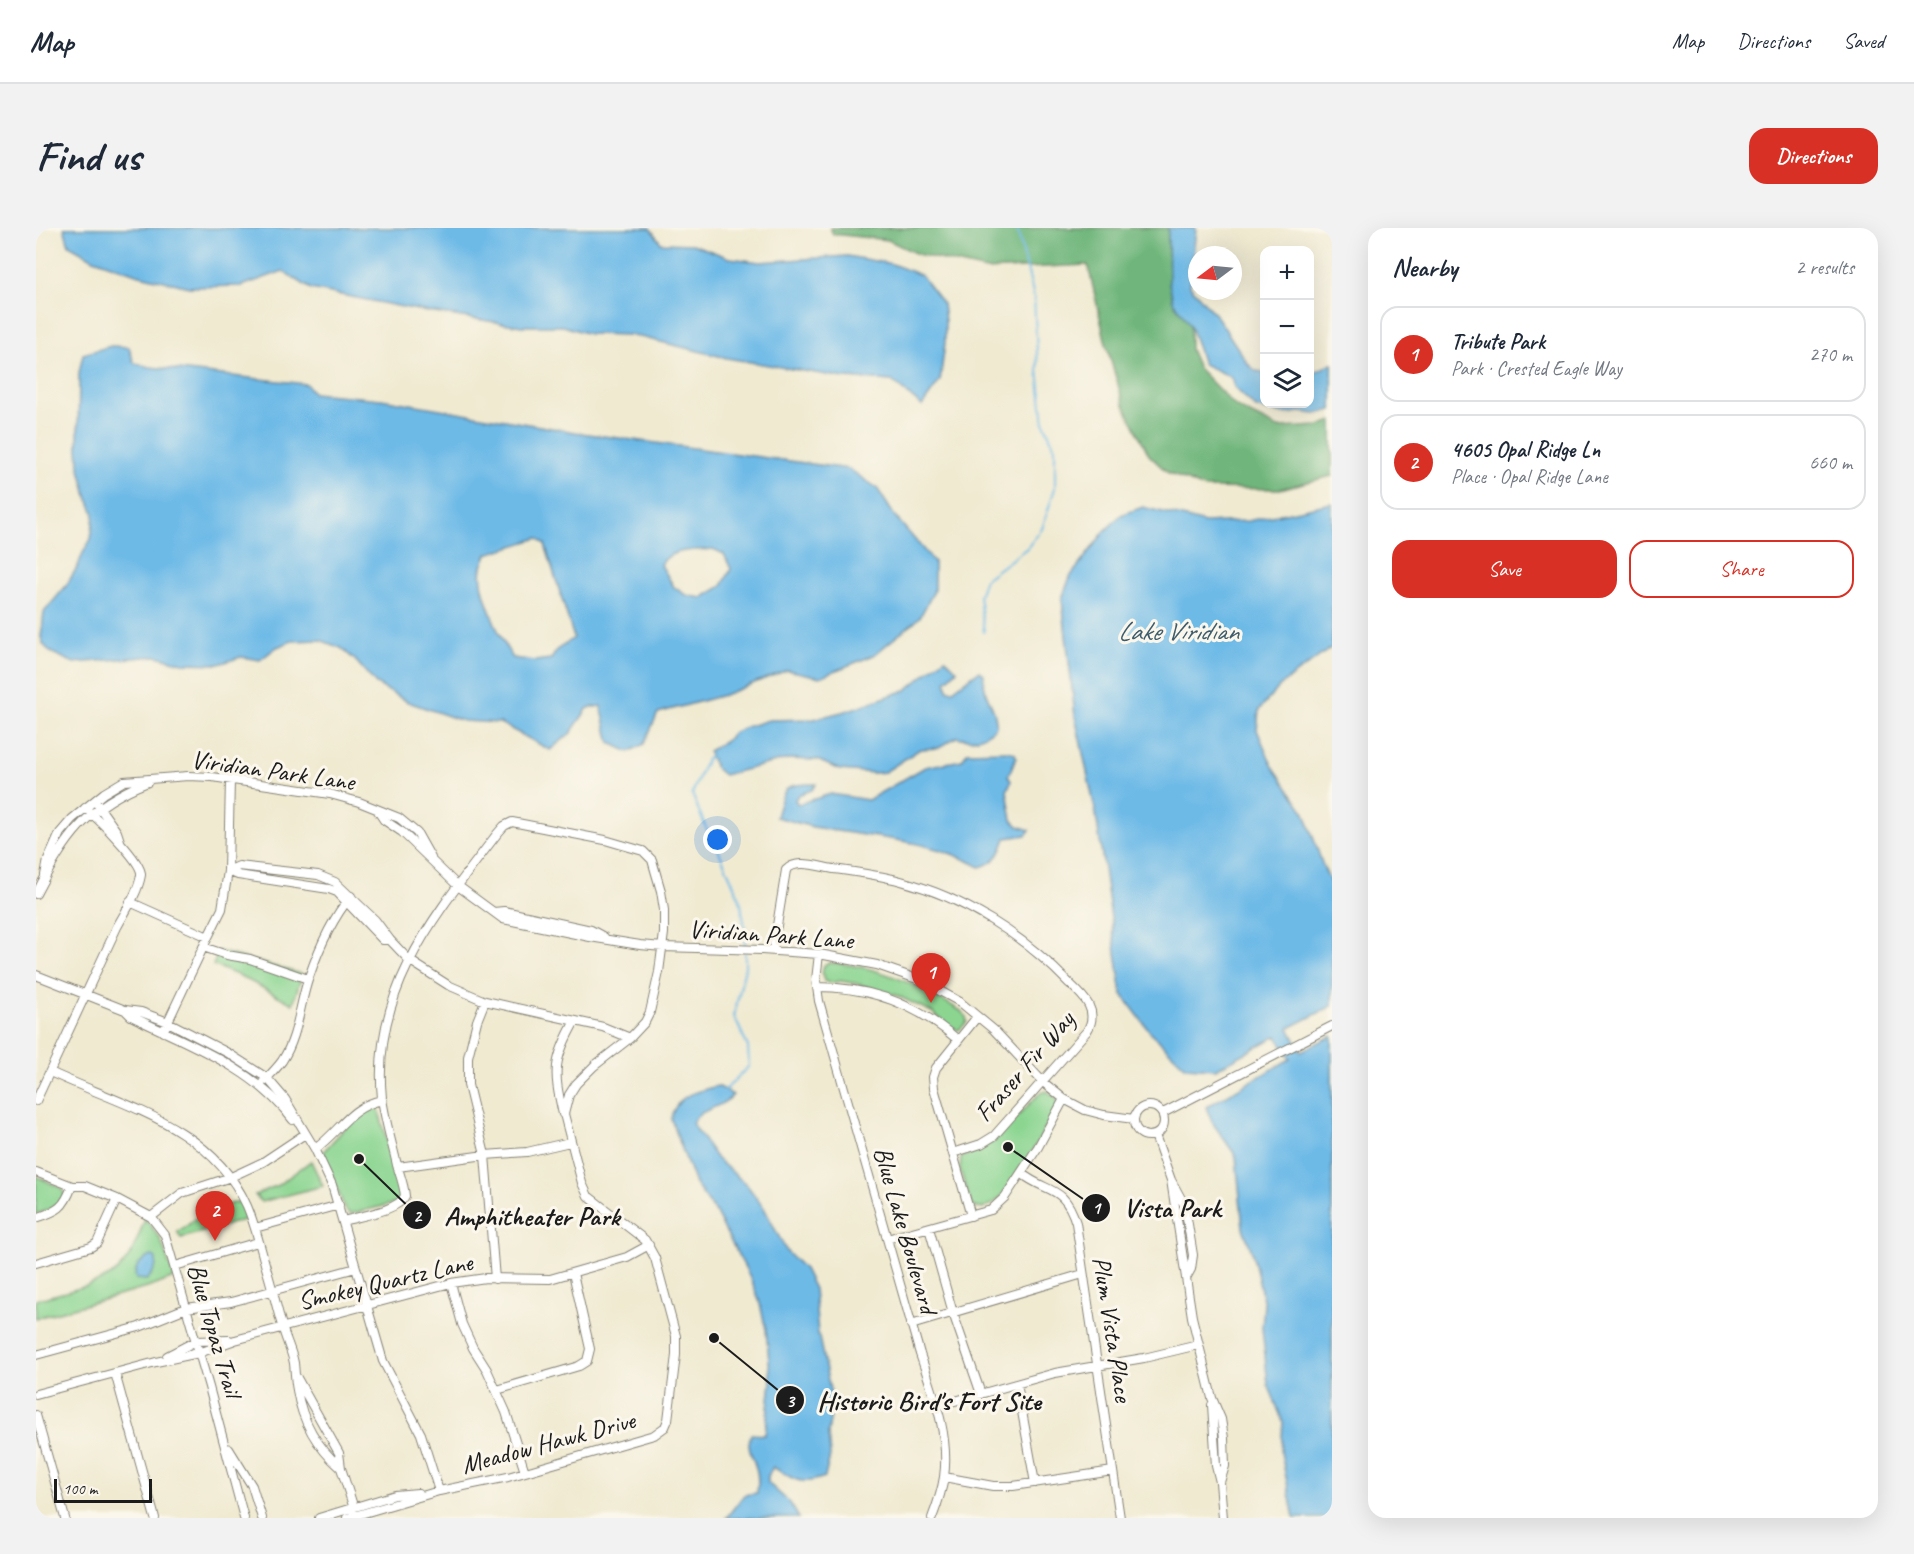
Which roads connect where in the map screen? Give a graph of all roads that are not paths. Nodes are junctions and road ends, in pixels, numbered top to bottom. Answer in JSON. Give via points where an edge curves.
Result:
{"nodes":[{"id":1,"x":230,"y":780,"type":"junction"},
{"id":2,"x":97,"y":803,"type":"junction"},
{"id":3,"x":88,"y":811,"type":"junction"},
{"id":4,"x":120,"y":842,"type":"junction"},
{"id":5,"x":228,"y":871,"type":"junction"},
{"id":6,"x":458,"y":886,"type":"junction"},
{"id":7,"x":36,"y":894,"type":"edge"},
{"id":8,"x":349,"y":899,"type":"junction"},
{"id":9,"x":130,"y":902,"type":"junction"},
{"id":10,"x":207,"y":937,"type":"junction"},
{"id":11,"x":203,"y":947,"type":"junction"},
{"id":12,"x":663,"y":947,"type":"junction"},
{"id":13,"x":773,"y":950,"type":"junction"},
{"id":14,"x":819,"y":954,"type":"junction"},
{"id":15,"x":409,"y":960,"type":"junction"},
{"id":16,"x":36,"y":975,"type":"edge"},
{"id":17,"x":308,"y":979,"type":"junction"},
{"id":18,"x":817,"y":987,"type":"junction"},
{"id":19,"x":85,"y":993,"type":"junction"},
{"id":20,"x":485,"y":1001,"type":"junction"},
{"id":21,"x":126,"y":1010,"type":"junction"},
{"id":22,"x":977,"y":1017,"type":"junction"},
{"id":23,"x":168,"y":1022,"type":"junction"},
{"id":24,"x":575,"y":1022,"type":"junction"},
{"id":25,"x":1332,"y":1026,"type":"edge"},
{"id":26,"x":163,"y":1032,"type":"junction"},
{"id":27,"x":630,"y":1038,"type":"junction"},
{"id":28,"x":958,"y":1040,"type":"junction"},
{"id":29,"x":50,"y":1072,"type":"junction"},
{"id":30,"x":267,"y":1078,"type":"junction"},
{"id":31,"x":1043,"y":1082,"type":"junction"},
{"id":32,"x":260,"y":1086,"type":"junction"},
{"id":33,"x":1064,"y":1099,"type":"junction"},
{"id":34,"x":382,"y":1100,"type":"junction"},
{"id":35,"x":36,"y":1101,"type":"edge"},
{"id":36,"x":1162,"y":1113,"type":"junction"},
{"id":37,"x":564,"y":1114,"type":"junction"},
{"id":38,"x":1134,"y":1119,"type":"junction"},
{"id":39,"x":305,"y":1134,"type":"junction"},
{"id":40,"x":1155,"y":1135,"type":"junction"},
{"id":41,"x":570,"y":1142,"type":"junction"},
{"id":42,"x":315,"y":1149,"type":"junction"},
{"id":43,"x":953,"y":1153,"type":"junction"},
{"id":44,"x":485,"y":1155,"type":"junction"},
{"id":45,"x":398,"y":1167,"type":"junction"},
{"id":46,"x":36,"y":1172,"type":"edge"},
{"id":47,"x":1021,"y":1173,"type":"junction"},
{"id":48,"x":231,"y":1177,"type":"junction"},
{"id":49,"x":72,"y":1186,"type":"junction"},
{"id":50,"x":117,"y":1199,"type":"junction"},
{"id":51,"x":339,"y":1205,"type":"junction"},
{"id":52,"x":971,"y":1216,"type":"junction"},
{"id":53,"x":151,"y":1217,"type":"junction"},
{"id":54,"x":36,"y":1218,"type":"edge"},
{"id":55,"x":343,"y":1221,"type":"junction"},
{"id":56,"x":255,"y":1228,"type":"junction"},
{"id":57,"x":929,"y":1228,"type":"junction"},
{"id":58,"x":887,"y":1239,"type":"junction"},
{"id":59,"x":258,"y":1242,"type":"junction"},
{"id":60,"x":649,"y":1245,"type":"junction"},
{"id":61,"x":36,"y":1263,"type":"edge"},
{"id":62,"x":175,"y":1266,"type":"junction"},
{"id":63,"x":356,"y":1268,"type":"junction"},
{"id":64,"x":573,"y":1273,"type":"junction"},
{"id":65,"x":1083,"y":1274,"type":"junction"},
{"id":66,"x":495,"y":1278,"type":"junction"},
{"id":67,"x":451,"y":1283,"type":"junction"},
{"id":68,"x":273,"y":1291,"type":"junction"},
{"id":69,"x":366,"y":1305,"type":"junction"},
{"id":70,"x":186,"y":1308,"type":"junction"},
{"id":71,"x":953,"y":1312,"type":"junction"},
{"id":72,"x":911,"y":1325,"type":"junction"},
{"id":73,"x":283,"y":1328,"type":"junction"},
{"id":74,"x":235,"y":1340,"type":"junction"},
{"id":75,"x":196,"y":1341,"type":"junction"},
{"id":76,"x":1198,"y":1345,"type":"junction"},
{"id":77,"x":199,"y":1353,"type":"junction"},
{"id":78,"x":36,"y":1355,"type":"edge"},
{"id":79,"x":156,"y":1362,"type":"junction"},
{"id":80,"x":1097,"y":1366,"type":"junction"},
{"id":81,"x":294,"y":1372,"type":"junction"},
{"id":82,"x":115,"y":1373,"type":"junction"},
{"id":83,"x":1017,"y":1384,"type":"junction"},
{"id":84,"x":497,"y":1390,"type":"junction"},
{"id":85,"x":36,"y":1394,"type":"edge"},
{"id":86,"x":981,"y":1394,"type":"junction"},
{"id":87,"x":937,"y":1406,"type":"junction"},
{"id":88,"x":36,"y":1415,"type":"edge"},
{"id":89,"x":224,"y":1441,"type":"junction"},
{"id":90,"x":341,"y":1468,"type":"junction"},
{"id":91,"x":1113,"y":1471,"type":"junction"},
{"id":92,"x":525,"y":1472,"type":"junction"},
{"id":93,"x":944,"y":1477,"type":"junction"},
{"id":94,"x":1035,"y":1483,"type":"junction"},
{"id":95,"x":439,"y":1491,"type":"junction"},
{"id":96,"x":352,"y":1513,"type":"edge"},
{"id":97,"x":65,"y":1518,"type":"edge"},
{"id":98,"x":155,"y":1518,"type":"edge"},
{"id":99,"x":244,"y":1518,"type":"edge"},
{"id":100,"x":262,"y":1518,"type":"edge"},
{"id":101,"x":319,"y":1518,"type":"edge"},
{"id":102,"x":932,"y":1518,"type":"edge"},
{"id":103,"x":1120,"y":1518,"type":"edge"},
{"id":104,"x":1223,"y":1518,"type":"edge"}],
"edges":[{"from":1,"to":2,"type":"street","name":"Viridian Park Lane","via":[[160,777]]},
{"from":1,"to":5,"type":"street"},
{"from":1,"to":6,"type":"street","name":"Viridian Park Lane","via":[[338,795],[389,812],[408,825],[431,859]]},
{"from":2,"to":3,"type":"street","name":"Viridian Park Lane"},
{"from":2,"to":4,"type":"street"},
{"from":3,"to":4,"type":"street"},
{"from":3,"to":7,"type":"street","name":"Viridian Park Lane","via":[[60,833],[53,844]]},
{"from":4,"to":9,"type":"street","via":[[140,869]]},
{"from":5,"to":8,"type":"street","via":[[240,866],[318,875],[335,882]]},
{"from":5,"to":10,"type":"street","via":[[222,909]]},
{"from":6,"to":12,"type":"street","name":"Viridian Park Lane","via":[[494,912],[591,930],[606,939]]},
{"from":6,"to":12,"type":"street","via":[[497,834],[512,822],[637,848],[647,853],[663,900]]},
{"from":6,"to":15,"type":"street","via":[[423,933]]},
{"from":8,"to":15,"type":"street","via":[[376,933],[383,940],[390,940]]},
{"from":8,"to":17,"type":"street","via":[[325,936]]},
{"from":9,"to":10,"type":"street"},
{"from":9,"to":19,"type":"street"},
{"from":10,"to":11,"type":"street"},
{"from":11,"to":17,"type":"street"},
{"from":11,"to":23,"type":"street"},
{"from":12,"to":13,"type":"street","name":"Viridian Park Lane"},
{"from":12,"to":27,"type":"street","via":[[650,1011]]},
{"from":13,"to":14,"type":"street","name":"Viridian Park Lane"},
{"from":13,"to":31,"type":"street","name":"Fraser Fir Way","via":[[784,874],[789,867],[801,864],[887,877],[953,900],[1012,933],[1043,957],[1090,1005],[1093,1018],[1087,1031]]},
{"from":14,"to":18,"type":"street","name":"Blue Lake Boulevard"},
{"from":14,"to":22,"type":"street","name":"Viridian Park Lane","via":[[863,961],[906,975],[960,1002]]},
{"from":15,"to":20,"type":"street","via":[[448,985]]},
{"from":15,"to":34,"type":"street","via":[[386,1022]]},
{"from":16,"to":19,"type":"street"},
{"from":17,"to":30,"type":"street","via":[[288,1050]]},
{"from":18,"to":28,"type":"street","via":[[891,999],[931,1019]]},
{"from":18,"to":58,"type":"street","name":"Blue Lake Boulevard"},
{"from":19,"to":21,"type":"street"},
{"from":19,"to":29,"type":"street"},
{"from":20,"to":24,"type":"street"},
{"from":20,"to":44,"type":"street","via":[[468,1057],[468,1085]]},
{"from":21,"to":23,"type":"street"},
{"from":21,"to":26,"type":"street"},
{"from":22,"to":28,"type":"street"},
{"from":22,"to":31,"type":"street","name":"Viridian Park Lane"},
{"from":23,"to":26,"type":"street"},
{"from":23,"to":30,"type":"street"},
{"from":24,"to":27,"type":"street","via":[[603,1027]]},
{"from":24,"to":37,"type":"street","via":[[556,1061],[556,1082]]},
{"from":25,"to":36,"type":"street"},
{"from":26,"to":32,"type":"street","via":[[227,1063]]},
{"from":27,"to":37,"type":"street","via":[[576,1084]]},
{"from":28,"to":43,"type":"street","via":[[933,1077]]},
{"from":29,"to":35,"type":"street"},
{"from":29,"to":48,"type":"street","via":[[176,1127],[199,1143]]},
{"from":30,"to":32,"type":"street"},
{"from":30,"to":39,"type":"street","via":[[285,1099]]},
{"from":31,"to":33,"type":"street","name":"Viridian Park Lane"},
{"from":31,"to":43,"type":"street","name":"Fraser Fir Way","via":[[994,1136]]},
{"from":32,"to":39,"type":"street"},
{"from":33,"to":38,"type":"street","name":"Viridian Park Lane","via":[[1085,1110]]},
{"from":33,"to":47,"type":"street"},
{"from":34,"to":42,"type":"street","via":[[360,1107]]},
{"from":34,"to":45,"type":"street"},
{"from":36,"to":38,"type":"street","via":[[1157,1107],[1144,1106]]},
{"from":36,"to":40,"type":"street","via":[[1164,1126]]},
{"from":37,"to":41,"type":"street"},
{"from":38,"to":40,"type":"street","via":[[1140,1133]]},
{"from":39,"to":42,"type":"street"},
{"from":39,"to":48,"type":"street","via":[[263,1162]]},
{"from":40,"to":76,"type":"street","via":[[1185,1206],[1193,1255],[1186,1278]]},
{"from":41,"to":44,"type":"street","via":[[527,1152]]},
{"from":41,"to":60,"type":"street","via":[[588,1196]]},
{"from":42,"to":51,"type":"street"},
{"from":43,"to":52,"type":"street"},
{"from":44,"to":45,"type":"street"},
{"from":44,"to":66,"type":"street"},
{"from":45,"to":55,"type":"street","via":[[404,1189],[402,1202]]},
{"from":46,"to":49,"type":"street","name":"Blue Topaz Trail"},
{"from":47,"to":52,"type":"street","via":[[997,1205]]},
{"from":47,"to":65,"type":"street","name":"Plum Vista Place","via":[[1059,1193],[1068,1203],[1076,1223]]},
{"from":48,"to":53,"type":"street","via":[[182,1193]]},
{"from":48,"to":56,"type":"street"},
{"from":49,"to":50,"type":"street","name":"Blue Topaz Trail","via":[[85,1186]]},
{"from":49,"to":54,"type":"street","via":[[58,1210]]},
{"from":50,"to":53,"type":"street","name":"Blue Topaz Trail"},
{"from":50,"to":61,"type":"street","via":[[97,1243]]},
{"from":51,"to":55,"type":"street"},
{"from":51,"to":56,"type":"street"},
{"from":52,"to":57,"type":"street"},
{"from":53,"to":62,"type":"street","name":"Blue Topaz Trail","via":[[165,1235]]},
{"from":55,"to":63,"type":"street"},
{"from":56,"to":59,"type":"street"},
{"from":57,"to":58,"type":"street"},
{"from":57,"to":71,"type":"street"},
{"from":58,"to":72,"type":"street","name":"Blue Lake Boulevard"},
{"from":59,"to":62,"type":"street"},
{"from":59,"to":68,"type":"street"},
{"from":60,"to":64,"type":"street","name":"Smokey Quartz Lane","via":[[627,1257]]},
{"from":60,"to":92,"type":"street","name":"Meadow Hawk Drive","via":[[660,1271],[676,1336],[670,1413],[665,1427],[654,1435]]},
{"from":62,"to":70,"type":"street","name":"Blue Topaz Trail"},
{"from":63,"to":68,"type":"street"},
{"from":63,"to":69,"type":"street"},
{"from":64,"to":66,"type":"street","name":"Smokey Quartz Lane","via":[[550,1279]]},
{"from":64,"to":84,"type":"street","via":[[590,1349],[587,1360],[579,1366]]},
{"from":65,"to":71,"type":"street"},
{"from":65,"to":80,"type":"street","name":"Plum Vista Place"},
{"from":66,"to":67,"type":"street","name":"Smokey Quartz Lane"},
{"from":67,"to":69,"type":"street","name":"Smokey Quartz Lane"},
{"from":67,"to":84,"type":"street","via":[[467,1336]]},
{"from":68,"to":70,"type":"street"},
{"from":68,"to":73,"type":"street"},
{"from":69,"to":73,"type":"street","name":"Smokey Quartz Lane"},
{"from":69,"to":95,"type":"street","via":[[382,1361],[421,1434]]},
{"from":70,"to":75,"type":"street","name":"Blue Topaz Trail"},
{"from":70,"to":78,"type":"street","via":[[139,1327]]},
{"from":71,"to":72,"type":"street"},
{"from":71,"to":86,"type":"street"},
{"from":72,"to":87,"type":"street","name":"Blue Lake Boulevard"},
{"from":73,"to":74,"type":"street","name":"Smokey Quartz Lane"},
{"from":73,"to":81,"type":"street"},
{"from":74,"to":75,"type":"street","name":"Smokey Quartz Lane"},
{"from":74,"to":77,"type":"street","name":"Smokey Quartz Lane"},
{"from":75,"to":77,"type":"street","name":"Blue Topaz Trail"},
{"from":75,"to":79,"type":"street","name":"Smokey Quartz Lane"},
{"from":76,"to":80,"type":"street"},
{"from":76,"to":104,"type":"street","via":[[1224,1438],[1225,1466],[1220,1482]]},
{"from":77,"to":79,"type":"street","name":"Smokey Quartz Lane"},
{"from":77,"to":89,"type":"street","name":"Blue Topaz Trail"},
{"from":79,"to":82,"type":"street","name":"Smokey Quartz Lane"},
{"from":80,"to":83,"type":"street"},
{"from":80,"to":91,"type":"street","name":"Plum Vista Place"},
{"from":81,"to":90,"type":"street","via":[[339,1453]]},
{"from":81,"to":90,"type":"street","via":[[301,1408],[314,1436],[326,1455]]},
{"from":82,"to":85,"type":"street","name":"Smokey Quartz Lane"},
{"from":82,"to":98,"type":"street"},
{"from":83,"to":86,"type":"street"},
{"from":83,"to":94,"type":"street"},
{"from":84,"to":92,"type":"street"},
{"from":86,"to":87,"type":"street"},
{"from":87,"to":93,"type":"street","name":"Blue Lake Boulevard","via":[[944,1438]]},
{"from":88,"to":97,"type":"street"},
{"from":89,"to":99,"type":"street","name":"Blue Topaz Trail"},
{"from":89,"to":100,"type":"street","name":"Blue Topaz Trail","via":[[252,1486]]},
{"from":90,"to":96,"type":"street"},
{"from":91,"to":94,"type":"street"},
{"from":91,"to":103,"type":"street","name":"Plum Vista Place"},
{"from":92,"to":95,"type":"street","name":"Meadow Hawk Drive"},
{"from":93,"to":94,"type":"street","via":[[993,1486]]},
{"from":93,"to":102,"type":"street","name":"Blue Lake Boulevard"},
{"from":95,"to":96,"type":"street","name":"Meadow Hawk Drive","via":[[394,1495]]},
{"from":96,"to":101,"type":"street","name":"Meadow Hawk Drive"}]}
